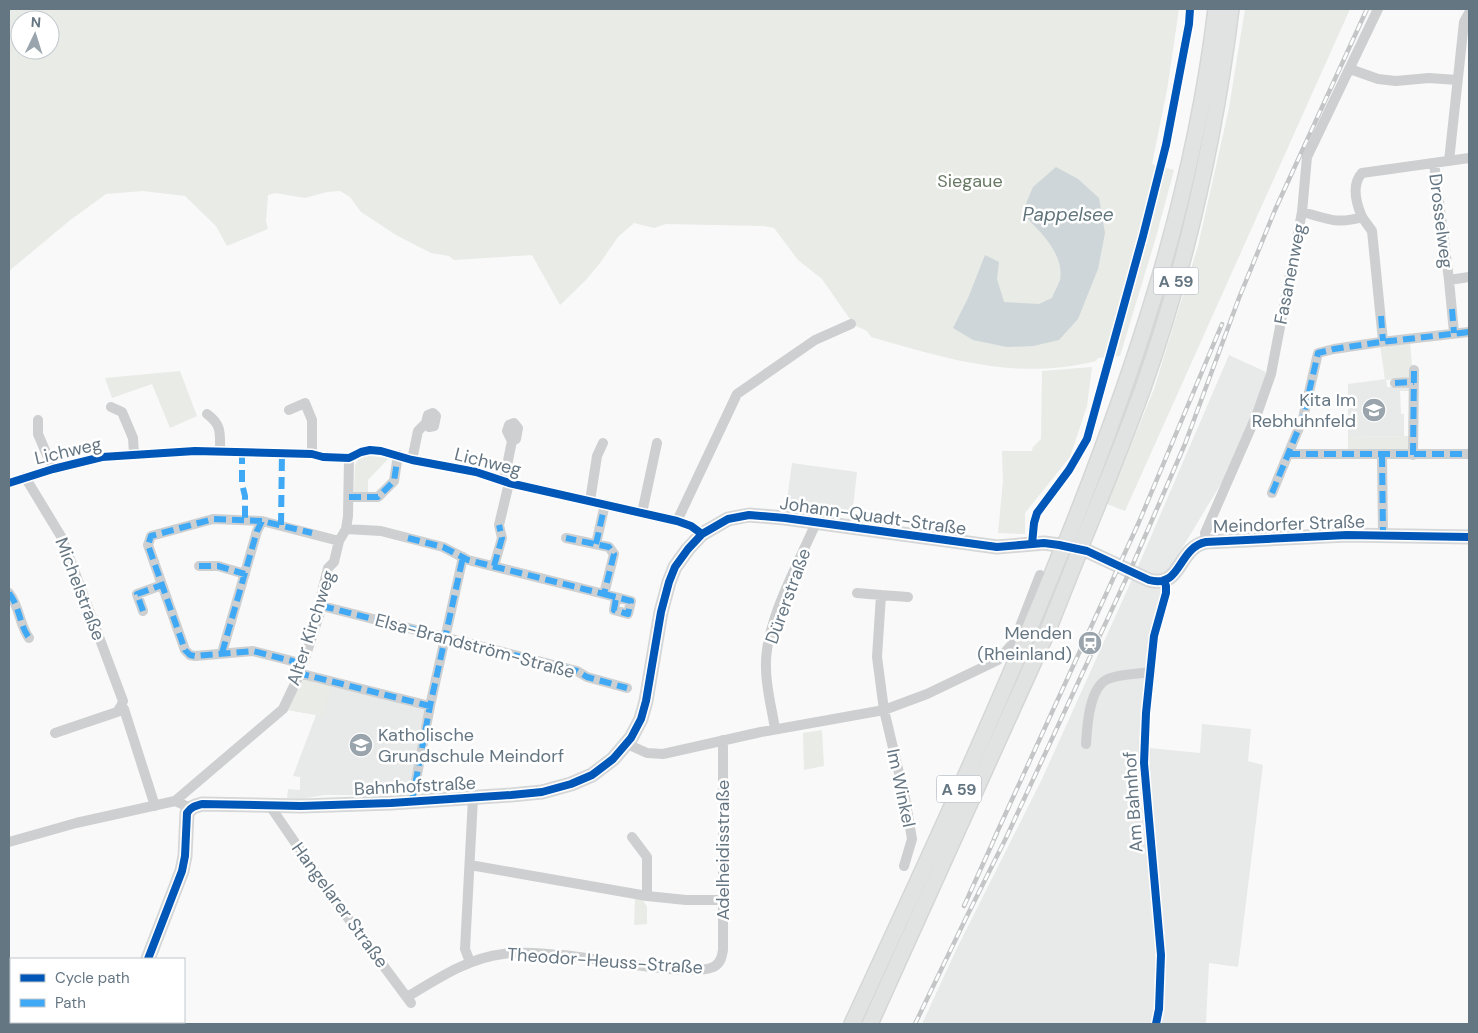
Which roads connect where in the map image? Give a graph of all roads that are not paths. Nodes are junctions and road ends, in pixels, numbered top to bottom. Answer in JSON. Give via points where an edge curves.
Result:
{"nodes":[{"id":1,"x":1216,"y":9,"type":"edge"},
{"id":2,"x":1231,"y":9,"type":"edge"},
{"id":3,"x":1378,"y":9,"type":"edge"},
{"id":4,"x":1469,"y":13,"type":"edge"},
{"id":5,"x":1350,"y":69,"type":"junction"},
{"id":6,"x":1458,"y":80,"type":"junction"},
{"id":7,"x":1469,"y":158,"type":"edge"},
{"id":8,"x":1449,"y":161,"type":"junction"},
{"id":9,"x":1434,"y":163,"type":"junction"},
{"id":10,"x":1302,"y":212,"type":"junction"},
{"id":11,"x":1362,"y":217,"type":"junction"},
{"id":12,"x":1469,"y":277,"type":"edge"},
{"id":13,"x":1449,"y":280,"type":"junction"},
{"id":14,"x":850,"y":324,"type":"dead end"},
{"id":15,"x":1469,"y":332,"type":"edge"},
{"id":16,"x":1454,"y":333,"type":"junction"},
{"id":17,"x":1383,"y":341,"type":"junction"},
{"id":18,"x":1414,"y":370,"type":"dead end"},
{"id":19,"x":1414,"y":382,"type":"junction"},
{"id":20,"x":1395,"y":383,"type":"dead end"},
{"id":21,"x":110,"y":407,"type":"dead end"},
{"id":22,"x":289,"y":410,"type":"dead end"},
{"id":23,"x":207,"y":414,"type":"dead end"},
{"id":24,"x":38,"y":420,"type":"dead end"},
{"id":25,"x":426,"y":423,"type":"dead end"},
{"id":26,"x":512,"y":441,"type":"dead end"},
{"id":27,"x":603,"y":443,"type":"dead end"},
{"id":28,"x":657,"y":443,"type":"dead end"},
{"id":29,"x":220,"y":451,"type":"junction"},
{"id":30,"x":134,"y":454,"type":"junction"},
{"id":31,"x":312,"y":454,"type":"junction"},
{"id":32,"x":1288,"y":454,"type":"junction"},
{"id":33,"x":1413,"y":454,"type":"junction"},
{"id":34,"x":1469,"y":454,"type":"edge"},
{"id":35,"x":398,"y":455,"type":"junction"},
{"id":36,"x":1382,"y":455,"type":"junction"},
{"id":37,"x":349,"y":458,"type":"junction"},
{"id":38,"x":412,"y":460,"type":"junction"},
{"id":39,"x":53,"y":469,"type":"junction"},
{"id":40,"x":25,"y":477,"type":"junction"},
{"id":41,"x":506,"y":482,"type":"junction"},
{"id":42,"x":9,"y":483,"type":"edge"},
{"id":43,"x":1272,"y":493,"type":"dead end"},
{"id":44,"x":349,"y":497,"type":"junction"},
{"id":45,"x":590,"y":501,"type":"junction"},
{"id":46,"x":605,"y":504,"type":"junction"},
{"id":47,"x":642,"y":513,"type":"junction"},
{"id":48,"x":677,"y":520,"type":"junction"},
{"id":49,"x":262,"y":521,"type":"junction"},
{"id":50,"x":816,"y":523,"type":"junction"},
{"id":51,"x":346,"y":529,"type":"junction"},
{"id":52,"x":702,"y":534,"type":"junction"},
{"id":53,"x":1383,"y":535,"type":"junction"},
{"id":54,"x":1469,"y":537,"type":"edge"},
{"id":55,"x":566,"y":538,"type":"dead end"},
{"id":56,"x":339,"y":541,"type":"junction"},
{"id":57,"x":1206,"y":542,"type":"junction"},
{"id":58,"x":596,"y":544,"type":"junction"},
{"id":59,"x":463,"y":557,"type":"junction"},
{"id":60,"x":198,"y":566,"type":"dead end"},
{"id":61,"x":494,"y":566,"type":"junction"},
{"id":62,"x":245,"y":574,"type":"junction"},
{"id":63,"x":1040,"y":575,"type":"dead end"},
{"id":64,"x":1164,"y":580,"type":"junction"},
{"id":65,"x":162,"y":585,"type":"junction"},
{"id":66,"x":857,"y":593,"type":"dead end"},
{"id":67,"x":9,"y":594,"type":"edge"},
{"id":68,"x":604,"y":594,"type":"junction"},
{"id":69,"x":881,"y":595,"type":"junction"},
{"id":70,"x":908,"y":597,"type":"dead end"},
{"id":71,"x":616,"y":598,"type":"dead end"},
{"id":72,"x":322,"y":606,"type":"junction"},
{"id":73,"x":143,"y":611,"type":"dead end"},
{"id":74,"x":445,"y":636,"type":"junction"},
{"id":75,"x":29,"y":638,"type":"dead end"},
{"id":76,"x":222,"y":653,"type":"junction"},
{"id":77,"x":300,"y":664,"type":"junction"},
{"id":78,"x":1151,"y":672,"type":"junction"},
{"id":79,"x":298,"y":677,"type":"junction"},
{"id":80,"x":627,"y":688,"type":"dead end"},
{"id":81,"x":121,"y":706,"type":"junction"},
{"id":82,"x":430,"y":706,"type":"junction"},
{"id":83,"x":884,"y":710,"type":"junction"},
{"id":84,"x":775,"y":729,"type":"junction"},
{"id":85,"x":55,"y":733,"type":"dead end"},
{"id":86,"x":722,"y":740,"type":"junction"},
{"id":87,"x":627,"y":744,"type":"junction"},
{"id":88,"x":1086,"y":744,"type":"dead end"},
{"id":89,"x":473,"y":798,"type":"junction"},
{"id":90,"x":175,"y":801,"type":"junction"},
{"id":91,"x":412,"y":801,"type":"junction"},
{"id":92,"x":155,"y":806,"type":"junction"},
{"id":93,"x":270,"y":806,"type":"junction"},
{"id":94,"x":191,"y":808,"type":"junction"},
{"id":95,"x":632,"y":837,"type":"dead end"},
{"id":96,"x":9,"y":842,"type":"edge"},
{"id":97,"x":470,"y":865,"type":"junction"},
{"id":98,"x":904,"y":866,"type":"dead end"},
{"id":99,"x":647,"y":896,"type":"junction"},
{"id":100,"x":722,"y":900,"type":"junction"},
{"id":101,"x":148,"y":958,"type":"edge"},
{"id":102,"x":721,"y":960,"type":"joint"},
{"id":103,"x":470,"y":962,"type":"junction"},
{"id":104,"x":409,"y":1000,"type":"joint"},
{"id":105,"x":852,"y":1024,"type":"edge"},
{"id":106,"x":870,"y":1024,"type":"edge"},
{"id":107,"x":1156,"y":1024,"type":"edge"}],
"edges":[{"from":1,"to":105,"type":"highway","number":"A 59","via":[[1196,130],[1169,247],[1102,452],[1033,623]]},
{"from":2,"to":106,"type":"highway","number":"A 59","via":[[1218,96],[1187,244],[1143,386],[1048,630]]},
{"from":3,"to":5,"type":"street","name":"Fasanenweg"},
{"from":4,"to":6,"type":"street","via":[[1464,22]]},
{"from":5,"to":6,"type":"street","via":[[1378,79],[1396,81]]},
{"from":5,"to":10,"type":"street","name":"Fasanenweg","via":[[1307,157]]},
{"from":6,"to":8,"type":"street"},
{"from":7,"to":8,"type":"street"},
{"from":8,"to":9,"type":"street"},
{"from":9,"to":11,"type":"street","via":[[1362,173],[1355,184]]},
{"from":9,"to":13,"type":"street","name":"Drosselweg"},
{"from":10,"to":11,"type":"street","via":[[1333,221],[1347,222]]},
{"from":10,"to":57,"type":"street","name":"Fasanenweg","via":[[1270,374],[1257,414],[1205,533]]},
{"from":11,"to":17,"type":"street","via":[[1372,231]]},
{"from":12,"to":13,"type":"street","name":"Drosselweg"},
{"from":13,"to":16,"type":"street","name":"Drosselweg"},
{"from":14,"to":48,"type":"street","via":[[815,340],[737,394]]},
{"from":15,"to":16,"type":"street"},
{"from":16,"to":17,"type":"street"},
{"from":17,"to":32,"type":"street","via":[[1318,353],[1303,418]]},
{"from":18,"to":19,"type":"street"},
{"from":19,"to":20,"type":"street"},
{"from":19,"to":33,"type":"street"},
{"from":21,"to":30,"type":"street","via":[[122,412],[133,438]]},
{"from":22,"to":31,"type":"street","via":[[305,403],[312,420]]},
{"from":23,"to":29,"type":"street","via":[[216,420],[220,429]]},
{"from":24,"to":39,"type":"street","name":"Lichweg","via":[[38,434]]},
{"from":25,"to":38,"type":"street","via":[[418,431]]},
{"from":26,"to":41,"type":"street","name":"Lichweg"},
{"from":27,"to":45,"type":"street","via":[[597,456]]},
{"from":28,"to":47,"type":"street"},
{"from":29,"to":30,"type":"street","name":"Lichweg"},
{"from":29,"to":31,"type":"street","name":"Lichweg"},
{"from":30,"to":39,"type":"street","name":"Lichweg","via":[[102,457]]},
{"from":31,"to":37,"type":"street","name":"Lichweg"},
{"from":32,"to":36,"type":"street"},
{"from":32,"to":43,"type":"street"},
{"from":33,"to":34,"type":"street"},
{"from":33,"to":36,"type":"street"},
{"from":35,"to":37,"type":"street","name":"Lichweg","via":[[370,450]]},
{"from":35,"to":38,"type":"street","name":"Lichweg"},
{"from":35,"to":44,"type":"street","via":[[394,481],[378,498]]},
{"from":36,"to":53,"type":"street"},
{"from":37,"to":44,"type":"street","name":"Alter Kirchweg"},
{"from":38,"to":41,"type":"street","name":"Lichweg","via":[[476,472]]},
{"from":39,"to":40,"type":"street","name":"Lichweg"},
{"from":40,"to":42,"type":"street","name":"Lichweg"},
{"from":40,"to":81,"type":"street","name":"Michelstraße","via":[[62,538],[122,701]]},
{"from":41,"to":45,"type":"street","name":"Lichweg"},
{"from":41,"to":61,"type":"street","via":[[499,525],[502,538]]},
{"from":44,"to":51,"type":"street","name":"Alter Kirchweg"},
{"from":45,"to":46,"type":"street","name":"Lichweg"},
{"from":46,"to":47,"type":"street","name":"Lichweg"},
{"from":46,"to":58,"type":"street"},
{"from":47,"to":48,"type":"street","name":"Lichweg"},
{"from":48,"to":52,"type":"street","name":"Lichweg"},
{"from":49,"to":56,"type":"street"},
{"from":49,"to":62,"type":"street"},
{"from":49,"to":65,"type":"street","via":[[213,520],[151,536],[148,545]]},
{"from":50,"to":52,"type":"main road","name":"Johann-Quadt-Straße","via":[[749,515],[728,519]]},
{"from":50,"to":64,"type":"main road","name":"Johann-Quadt-Straße","via":[[997,547],[1044,543],[1087,551],[1150,580]]},
{"from":50,"to":84,"type":"street","name":"Dürerstraße","via":[[782,600],[767,650],[766,669]]},
{"from":51,"to":56,"type":"street","name":"Alter Kirchweg"},
{"from":51,"to":59,"type":"street","via":[[381,531],[443,547]]},
{"from":52,"to":87,"type":"main road","via":[[682,556],[669,582],[646,702]]},
{"from":53,"to":54,"type":"main road","name":"Meindorfer Straße"},
{"from":53,"to":57,"type":"main road","name":"Meindorfer Straße"},
{"from":55,"to":58,"type":"street"},
{"from":56,"to":72,"type":"street","name":"Alter Kirchweg","via":[[334,562],[328,568],[321,596]]},
{"from":57,"to":64,"type":"main road","name":"Meindorfer Straße","via":[[1189,550],[1172,576]]},
{"from":58,"to":68,"type":"street","via":[[609,547],[614,554]]},
{"from":59,"to":61,"type":"street"},
{"from":59,"to":74,"type":"street"},
{"from":60,"to":62,"type":"street","via":[[218,566]]},
{"from":61,"to":68,"type":"street"},
{"from":62,"to":76,"type":"street"},
{"from":63,"to":83,"type":"street","via":[[1014,642],[998,660],[927,694]]},
{"from":64,"to":78,"type":"street","name":"Am Bahnhof","via":[[1166,593],[1154,636]]},
{"from":65,"to":73,"type":"street","via":[[137,594]]},
{"from":65,"to":76,"type":"street","via":[[185,650],[195,656]]},
{"from":66,"to":69,"type":"street"},
{"from":67,"to":75,"type":"street","via":[[18,607]]},
{"from":68,"to":71,"type":"street"},
{"from":69,"to":70,"type":"street"},
{"from":69,"to":83,"type":"street","via":[[877,657]]},
{"from":72,"to":74,"type":"street","name":"Elsa-Brandström-Straße"},
{"from":72,"to":77,"type":"street","name":"Alter Kirchweg","via":[[304,661]]},
{"from":74,"to":80,"type":"street","name":"Elsa-Brandström-Straße","via":[[577,671]]},
{"from":74,"to":82,"type":"street"},
{"from":76,"to":77,"type":"street","via":[[253,651]]},
{"from":77,"to":79,"type":"street","name":"Alter Kirchweg"},
{"from":78,"to":88,"type":"street","via":[[1112,678],[1102,683],[1089,709]]},
{"from":78,"to":107,"type":"street","name":"Am Bahnhof","via":[[1144,763],[1161,955]]},
{"from":79,"to":82,"type":"street","via":[[302,674]]},
{"from":79,"to":90,"type":"street","name":"Alter Kirchweg","via":[[283,709]]},
{"from":81,"to":85,"type":"street","via":[[117,712]]},
{"from":81,"to":92,"type":"street","name":"Michelstraße"},
{"from":82,"to":91,"type":"street"},
{"from":83,"to":84,"type":"street"},
{"from":83,"to":98,"type":"street","name":"Im Winkel","via":[[912,839]]},
{"from":84,"to":86,"type":"street"},
{"from":86,"to":87,"type":"street","via":[[663,754],[647,753]]},
{"from":86,"to":100,"type":"street","name":"Adelheidisstraße"},
{"from":87,"to":89,"type":"main road","name":"Bahnhofstraße","via":[[599,771],[571,784],[542,792]]},
{"from":89,"to":91,"type":"main road","name":"Bahnhofstraße"},
{"from":89,"to":97,"type":"street"},
{"from":90,"to":92,"type":"street"},
{"from":90,"to":94,"type":"street"},
{"from":91,"to":93,"type":"main road","name":"Bahnhofstraße"},
{"from":92,"to":96,"type":"street"},
{"from":93,"to":94,"type":"main road","name":"Bahnhofstraße","via":[[202,804]]},
{"from":93,"to":104,"type":"street","name":"Hangelarer Straße"},
{"from":94,"to":101,"type":"main road","via":[[186,820],[182,871]]},
{"from":95,"to":99,"type":"street","via":[[647,857]]},
{"from":97,"to":99,"type":"street"},
{"from":97,"to":103,"type":"street","via":[[465,949]]},
{"from":99,"to":100,"type":"street"},
{"from":100,"to":102,"type":"street","name":"Adelheidisstraße"},
{"from":102,"to":103,"type":"street","name":"Theodor-Heuss-Straße","via":[[715,967],[705,970],[610,963],[526,952]]},
{"from":103,"to":104,"type":"street","name":"Theodor-Heuss-Straße"}]}
